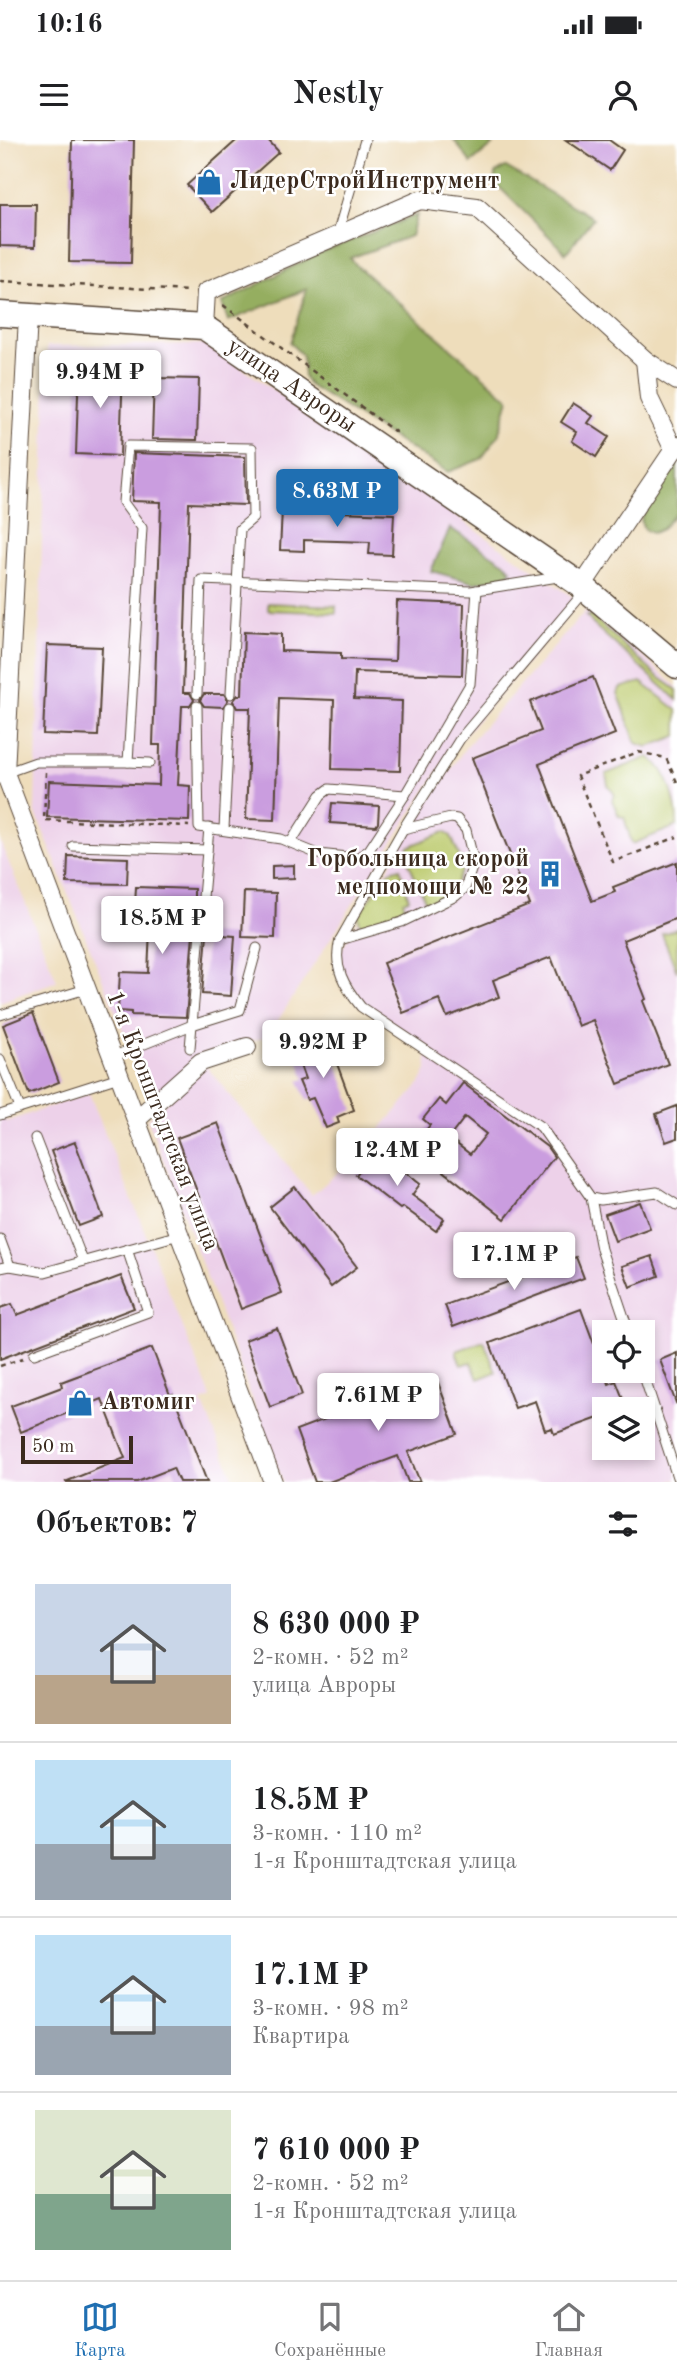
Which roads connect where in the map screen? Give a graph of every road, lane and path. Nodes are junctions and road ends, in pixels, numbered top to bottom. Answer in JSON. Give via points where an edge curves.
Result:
{"nodes":[{"id":1,"x":365,"y":140,"type":"edge"},
{"id":2,"x":337,"y":235,"type":"junction"},
{"id":3,"x":0,"y":314,"type":"edge"},
{"id":4,"x":27,"y":316,"type":"junction"},
{"id":5,"x":204,"y":327,"type":"junction"},
{"id":6,"x":645,"y":360,"type":"junction"},
{"id":7,"x":677,"y":381,"type":"edge"},
{"id":8,"x":676,"y":448,"type":"edge"},
{"id":9,"x":237,"y":581,"type":"junction"},
{"id":10,"x":578,"y":584,"type":"junction"},
{"id":11,"x":477,"y":590,"type":"junction"},
{"id":12,"x":677,"y":666,"type":"edge"},
{"id":13,"x":197,"y":694,"type":"dead end"},
{"id":14,"x":231,"y":694,"type":"dead end"},
{"id":15,"x":197,"y":706,"type":"dead end"},
{"id":16,"x":230,"y":707,"type":"dead end"},
{"id":17,"x":46,"y":762,"type":"junction"},
{"id":18,"x":128,"y":762,"type":"junction"},
{"id":19,"x":150,"y":763,"type":"dead end"},
{"id":20,"x":5,"y":773,"type":"junction"},
{"id":21,"x":677,"y":782,"type":"edge"},
{"id":22,"x":405,"y":795,"type":"junction"},
{"id":23,"x":6,"y":798,"type":"edge"},
{"id":24,"x":204,"y":827,"type":"junction"},
{"id":25,"x":224,"y":829,"type":"junction"},
{"id":26,"x":403,"y":829,"type":"junction"},
{"id":27,"x":677,"y":837,"type":"edge"},
{"id":28,"x":291,"y":842,"type":"junction"},
{"id":29,"x":73,"y":846,"type":"dead end"},
{"id":30,"x":207,"y":850,"type":"junction"},
{"id":31,"x":340,"y":940,"type":"junction"},
{"id":32,"x":257,"y":948,"type":"dead end"},
{"id":33,"x":86,"y":989,"type":"junction"},
{"id":34,"x":0,"y":1015,"type":"edge"},
{"id":35,"x":192,"y":1026,"type":"junction"},
{"id":36,"x":247,"y":1047,"type":"dead end"},
{"id":37,"x":190,"y":1048,"type":"dead end"},
{"id":38,"x":112,"y":1057,"type":"junction"},
{"id":39,"x":0,"y":1059,"type":"edge"},
{"id":40,"x":119,"y":1077,"type":"junction"},
{"id":41,"x":20,"y":1108,"type":"junction"},
{"id":42,"x":0,"y":1115,"type":"edge"},
{"id":43,"x":136,"y":1120,"type":"junction"},
{"id":44,"x":35,"y":1138,"type":"dead end"},
{"id":45,"x":591,"y":1198,"type":"junction"},
{"id":46,"x":677,"y":1205,"type":"edge"},
{"id":47,"x":179,"y":1235,"type":"junction"},
{"id":48,"x":0,"y":1239,"type":"edge"},
{"id":49,"x":127,"y":1249,"type":"junction"},
{"id":50,"x":83,"y":1261,"type":"junction"},
{"id":51,"x":5,"y":1267,"type":"edge"},
{"id":52,"x":625,"y":1320,"type":"edge"},
{"id":53,"x":34,"y":1354,"type":"joint"},
{"id":54,"x":0,"y":1366,"type":"edge"},
{"id":55,"x":646,"y":1383,"type":"edge"},
{"id":56,"x":677,"y":1477,"type":"edge"},
{"id":57,"x":273,"y":1482,"type":"edge"}],
"edges":[{"from":1,"to":2,"type":"lane"},
{"from":2,"to":5,"type":"street","via":[[206,292]]},
{"from":2,"to":6,"type":"street","via":[[420,200],[477,207]]},
{"from":3,"to":4,"type":"street","name":"улица Авроры"},
{"from":4,"to":5,"type":"street","name":"улица Авроры"},
{"from":4,"to":20,"type":"street","name":"1-я Кронштадтская улица"},
{"from":5,"to":10,"type":"street","name":"улица Авроры"},
{"from":6,"to":7,"type":"street"},
{"from":6,"to":8,"type":"street","via":[[649,398]]},
{"from":8,"to":10,"type":"street"},
{"from":9,"to":11,"type":"lane"},
{"from":9,"to":13,"type":"lane","via":[[201,580]]},
{"from":9,"to":14,"type":"lane"},
{"from":9,"to":18,"type":"lane","via":[[240,529],[253,518],[252,447],[128,446],[123,502],[142,528]]},
{"from":10,"to":11,"type":"lane"},
{"from":10,"to":12,"type":"street","name":"улица Авроры"},
{"from":10,"to":26,"type":"lane","via":[[460,739]]},
{"from":11,"to":22,"type":"lane","via":[[470,684]]},
{"from":15,"to":24,"type":"lane"},
{"from":16,"to":25,"type":"lane"},
{"from":17,"to":18,"type":"lane"},
{"from":17,"to":20,"type":"lane"},
{"from":17,"to":24,"type":"path","via":[[44,820]]},
{"from":18,"to":19,"type":"lane"},
{"from":20,"to":23,"type":"street","name":"1-я Кронштадтская улица"},
{"from":21,"to":27,"type":"path","via":[[666,758],[638,752],[578,776],[612,862]]},
{"from":22,"to":28,"type":"lane","via":[[330,789],[321,795]]},
{"from":22,"to":28,"type":"lane","via":[[369,850],[358,858],[318,853]]},
{"from":23,"to":33,"type":"street","name":"1-я Кронштадтская улица"},
{"from":24,"to":25,"type":"lane"},
{"from":24,"to":30,"type":"lane"},
{"from":25,"to":28,"type":"lane"},
{"from":26,"to":31,"type":"lane"},
{"from":26,"to":31,"type":"lane","via":[[457,819],[466,831],[474,862],[464,888],[402,922]]},
{"from":29,"to":30,"type":"lane"},
{"from":30,"to":35,"type":"lane"},
{"from":31,"to":45,"type":"lane","via":[[338,969],[346,989],[361,1007],[541,1127]]},
{"from":32,"to":35,"type":"lane","via":[[240,1010]]},
{"from":33,"to":34,"type":"lane"},
{"from":33,"to":38,"type":"street","name":"1-я Кронштадтская улица"},
{"from":35,"to":37,"type":"lane"},
{"from":35,"to":38,"type":"lane"},
{"from":36,"to":43,"type":"street","via":[[201,1062]]},
{"from":38,"to":40,"type":"street","name":"1-я Кронштадтская улица"},
{"from":39,"to":41,"type":"lane"},
{"from":40,"to":41,"type":"lane"},
{"from":40,"to":43,"type":"street","name":"1-я Кронштадтская улица"},
{"from":41,"to":42,"type":"lane"},
{"from":43,"to":47,"type":"street","name":"1-я Кронштадтская улица"},
{"from":44,"to":50,"type":"lane"},
{"from":45,"to":46,"type":"lane","via":[[657,1192]]},
{"from":45,"to":52,"type":"lane","via":[[601,1249]]},
{"from":47,"to":49,"type":"lane"},
{"from":47,"to":57,"type":"street","name":"1-я Кронштадтская улица"},
{"from":48,"to":51,"type":"lane"},
{"from":49,"to":50,"type":"lane"},
{"from":49,"to":53,"type":"lane","via":[[148,1312]]},
{"from":50,"to":51,"type":"lane","via":[[45,1272]]},
{"from":53,"to":54,"type":"path"},
{"from":55,"to":56,"type":"lane"}]}
